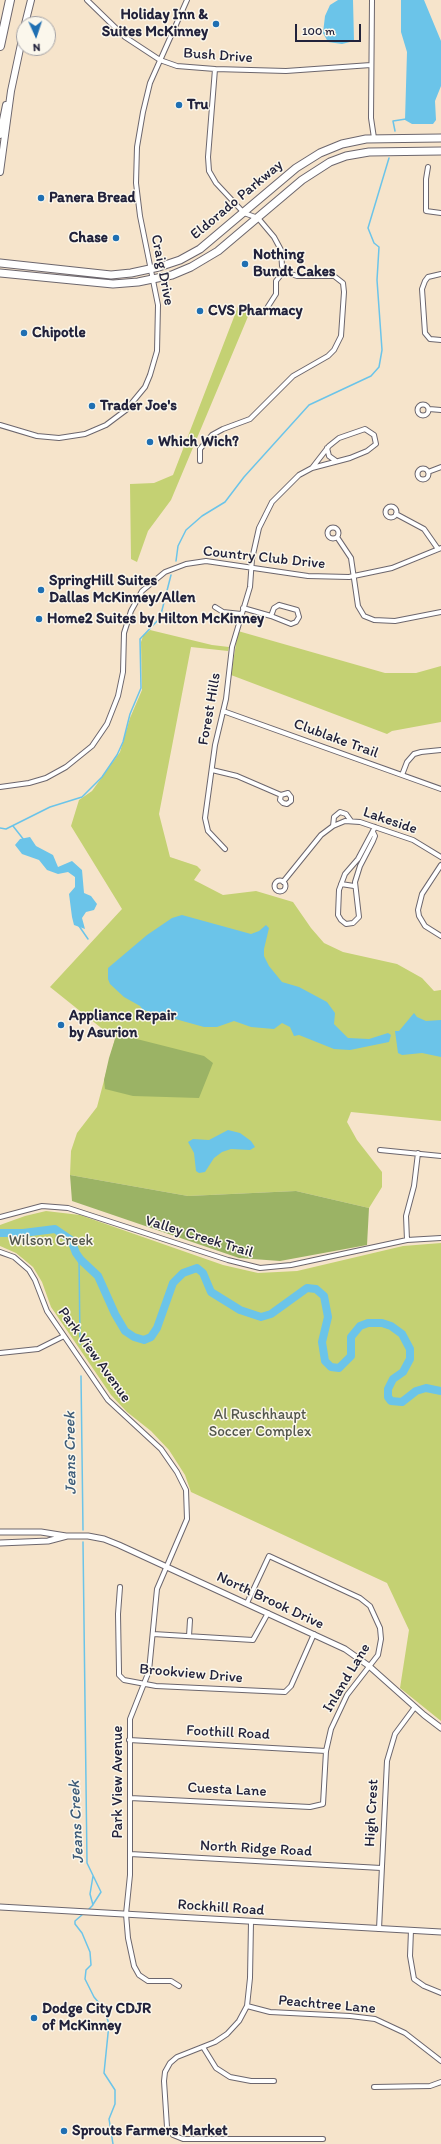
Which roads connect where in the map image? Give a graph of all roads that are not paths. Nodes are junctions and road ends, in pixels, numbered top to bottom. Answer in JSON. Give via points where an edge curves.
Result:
{"nodes":[{"id":1,"x":10,"y":0,"type":"edge"},
{"id":2,"x":31,"y":0,"type":"edge"},
{"id":3,"x":87,"y":0,"type":"edge"},
{"id":4,"x":187,"y":0,"type":"edge"},
{"id":5,"x":372,"y":0,"type":"edge"},
{"id":6,"x":27,"y":16,"type":"edge"},
{"id":7,"x":0,"y":46,"type":"edge"},
{"id":8,"x":18,"y":56,"type":"edge"},
{"id":9,"x":160,"y":60,"type":"junction"},
{"id":10,"x":371,"y":65,"type":"junction"},
{"id":11,"x":215,"y":69,"type":"junction"},
{"id":12,"x":11,"y":91,"type":"junction"},
{"id":13,"x":0,"y":135,"type":"edge"},
{"id":14,"x":374,"y":138,"type":"junction"},
{"id":15,"x":441,"y":138,"type":"edge"},
{"id":16,"x":441,"y":151,"type":"edge"},
{"id":17,"x":300,"y":164,"type":"junction"},
{"id":18,"x":428,"y":167,"type":"dead end"},
{"id":19,"x":0,"y":172,"type":"edge"},
{"id":20,"x":308,"y":175,"type":"junction"},
{"id":21,"x":244,"y":213,"type":"junction"},
{"id":22,"x":441,"y":213,"type":"edge"},
{"id":23,"x":258,"y":218,"type":"junction"},
{"id":24,"x":2,"y":262,"type":"edge"},
{"id":25,"x":152,"y":269,"type":"junction"},
{"id":26,"x":284,"y":271,"type":"junction"},
{"id":27,"x":0,"y":274,"type":"edge"},
{"id":28,"x":441,"y":274,"type":"edge"},
{"id":29,"x":154,"y":279,"type":"junction"},
{"id":30,"x":267,"y":308,"type":"dead end"},
{"id":31,"x":441,"y":340,"type":"edge"},
{"id":32,"x":428,"y":409,"type":"dead end"},
{"id":33,"x":441,"y":410,"type":"edge"},
{"id":34,"x":0,"y":425,"type":"edge"},
{"id":35,"x":327,"y":448,"type":"junction"},
{"id":36,"x":200,"y":461,"type":"dead end"},
{"id":37,"x":337,"y":462,"type":"junction"},
{"id":38,"x":441,"y":467,"type":"edge"},
{"id":39,"x":312,"y":468,"type":"junction"},
{"id":40,"x":428,"y":472,"type":"dead end"},
{"id":41,"x":396,"y":514,"type":"dead end"},
{"id":42,"x":336,"y":537,"type":"dead end"},
{"id":43,"x":440,"y":549,"type":"edge"},
{"id":44,"x":253,"y":568,"type":"junction"},
{"id":45,"x":355,"y":576,"type":"junction"},
{"id":46,"x":215,"y":607,"type":"dead end"},
{"id":47,"x":243,"y":608,"type":"junction"},
{"id":48,"x":441,"y":608,"type":"edge"},
{"id":49,"x":441,"y":612,"type":"edge"},
{"id":50,"x":241,"y":614,"type":"junction"},
{"id":51,"x":271,"y":616,"type":"junction"},
{"id":52,"x":223,"y":711,"type":"junction"},
{"id":53,"x":441,"y":750,"type":"edge"},
{"id":54,"x":212,"y":770,"type":"junction"},
{"id":55,"x":402,"y":775,"type":"junction"},
{"id":56,"x":0,"y":787,"type":"edge"},
{"id":57,"x":441,"y":789,"type":"edge"},
{"id":58,"x":281,"y":795,"type":"dead end"},
{"id":59,"x":352,"y":821,"type":"junction"},
{"id":60,"x":332,"y":826,"type":"junction"},
{"id":61,"x":375,"y":827,"type":"junction"},
{"id":62,"x":373,"y":832,"type":"junction"},
{"id":63,"x":225,"y":849,"type":"dead end"},
{"id":64,"x":441,"y":856,"type":"edge"},
{"id":65,"x":441,"y":866,"type":"edge"},
{"id":66,"x":283,"y":882,"type":"dead end"},
{"id":67,"x":341,"y":884,"type":"junction"},
{"id":68,"x":354,"y":886,"type":"junction"},
{"id":69,"x":441,"y":936,"type":"edge"},
{"id":70,"x":380,"y":1150,"type":"dead end"},
{"id":71,"x":418,"y":1153,"type":"junction"},
{"id":72,"x":441,"y":1156,"type":"edge"},
{"id":73,"x":0,"y":1216,"type":"edge"},
{"id":74,"x":441,"y":1238,"type":"edge"},
{"id":75,"x":407,"y":1240,"type":"junction"},
{"id":76,"x":0,"y":1252,"type":"edge"},
{"id":77,"x":64,"y":1336,"type":"junction"},
{"id":78,"x":0,"y":1353,"type":"edge"},
{"id":79,"x":0,"y":1532,"type":"edge"},
{"id":80,"x":21,"y":1532,"type":"junction"},
{"id":81,"x":67,"y":1536,"type":"junction"},
{"id":82,"x":0,"y":1542,"type":"edge"},
{"id":83,"x":21,"y":1542,"type":"junction"},
{"id":84,"x":167,"y":1567,"type":"junction"},
{"id":85,"x":120,"y":1587,"type":"dead end"},
{"id":86,"x":247,"y":1603,"type":"junction"},
{"id":87,"x":268,"y":1613,"type":"junction"},
{"id":88,"x":190,"y":1620,"type":"dead end"},
{"id":89,"x":152,"y":1634,"type":"junction"},
{"id":90,"x":314,"y":1634,"type":"junction"},
{"id":91,"x":188,"y":1636,"type":"junction"},
{"id":92,"x":369,"y":1666,"type":"junction"},
{"id":93,"x":145,"y":1684,"type":"junction"},
{"id":94,"x":415,"y":1707,"type":"junction"},
{"id":95,"x":441,"y":1728,"type":"edge"},
{"id":96,"x":129,"y":1740,"type":"junction"},
{"id":97,"x":326,"y":1751,"type":"junction"},
{"id":98,"x":130,"y":1798,"type":"junction"},
{"id":99,"x":322,"y":1806,"type":"joint"},
{"id":100,"x":130,"y":1854,"type":"junction"},
{"id":101,"x":381,"y":1868,"type":"junction"},
{"id":102,"x":0,"y":1907,"type":"edge"},
{"id":103,"x":126,"y":1914,"type":"junction"},
{"id":104,"x":251,"y":1922,"type":"junction"},
{"id":105,"x":379,"y":1929,"type":"junction"},
{"id":106,"x":411,"y":1930,"type":"junction"},
{"id":107,"x":441,"y":1932,"type":"edge"},
{"id":108,"x":179,"y":1986,"type":"dead end"},
{"id":109,"x":441,"y":1993,"type":"edge"},
{"id":110,"x":247,"y":2006,"type":"junction"},
{"id":111,"x":203,"y":2047,"type":"junction"},
{"id":112,"x":441,"y":2062,"type":"edge"},
{"id":113,"x":274,"y":2081,"type":"dead end"},
{"id":114,"x":441,"y":2082,"type":"edge"},
{"id":115,"x":374,"y":2087,"type":"dead end"},
{"id":116,"x":214,"y":2139,"type":"junction"},
{"id":117,"x":323,"y":2139,"type":"dead end"},
{"id":118,"x":208,"y":2142,"type":"edge"},
{"id":119,"x":214,"y":2144,"type":"edge"}],
"edges":[{"from":1,"to":7,"type":"highway"},
{"from":2,"to":6,"type":"main road"},
{"from":3,"to":9,"type":"street","name":"Bush Drive","via":[[125,37]]},
{"from":4,"to":9,"type":"street","name":"Craig Drive"},
{"from":5,"to":10,"type":"street"},
{"from":8,"to":12,"type":"main road"},
{"from":9,"to":11,"type":"street","name":"Bush Drive","via":[[177,66]]},
{"from":9,"to":25,"type":"street","name":"Craig Drive","via":[[143,112],[136,164],[140,216]]},
{"from":10,"to":11,"type":"street","name":"Bush Drive","via":[[286,71]]},
{"from":10,"to":14,"type":"street"},
{"from":11,"to":21,"type":"street","via":[[209,171],[216,183]]},
{"from":12,"to":13,"type":"main road"},
{"from":12,"to":19,"type":"main road"},
{"from":14,"to":15,"type":"main road","name":"Eldorado Parkway"},
{"from":14,"to":17,"type":"main road","name":"Eldorado Parkway","via":[[342,144]]},
{"from":16,"to":20,"type":"main road","name":"Eldorado Parkway","via":[[363,152],[330,162]]},
{"from":17,"to":20,"type":"main road"},
{"from":17,"to":21,"type":"main road","name":"Eldorado Parkway"},
{"from":18,"to":22,"type":"street","via":[[426,211]]},
{"from":20,"to":23,"type":"main road","name":"Eldorado Parkway"},
{"from":21,"to":23,"type":"street"},
{"from":21,"to":25,"type":"main road","name":"Eldorado Parkway","via":[[196,252]]},
{"from":23,"to":26,"type":"street","via":[[278,243]]},
{"from":23,"to":29,"type":"main road","name":"Eldorado Parkway","via":[[226,246],[203,261],[182,271]]},
{"from":24,"to":25,"type":"main road","name":"Eldorado Parkway","via":[[110,275]]},
{"from":25,"to":29,"type":"street","name":"Craig Drive"},
{"from":26,"to":30,"type":"street","via":[[276,281],[276,294]]},
{"from":26,"to":36,"type":"street","via":[[294,276],[332,276],[342,281],[344,292],[338,343],[328,356],[290,378],[253,417],[209,437],[200,449]]},
{"from":27,"to":29,"type":"main road","name":"Eldorado Parkway","via":[[113,284]]},
{"from":28,"to":31,"type":"street","via":[[425,280],[422,289],[424,328],[430,339]]},
{"from":29,"to":34,"type":"street","name":"Craig Drive","via":[[158,305],[157,351],[145,387],[126,410],[106,425],[73,437],[38,436]]},
{"from":32,"to":33,"type":"street"},
{"from":35,"to":37,"type":"street","via":[[329,456]]},
{"from":35,"to":37,"type":"street","via":[[339,438],[362,429],[369,430],[374,435],[377,441],[375,446]]},
{"from":35,"to":39,"type":"street"},
{"from":37,"to":39,"type":"street"},
{"from":38,"to":40,"type":"street"},
{"from":39,"to":44,"type":"street","name":"Forest Hills","via":[[296,477],[268,508],[256,541]]},
{"from":41,"to":43,"type":"street","via":[[424,529]]},
{"from":42,"to":45,"type":"street","via":[[350,554]]},
{"from":43,"to":45,"type":"street","name":"Country Club Drive","via":[[398,567]]},
{"from":44,"to":45,"type":"street","name":"Country Club Drive","via":[[316,577]]},
{"from":44,"to":47,"type":"street","name":"Forest Hills"},
{"from":44,"to":56,"type":"street","name":"Country Club Drive","via":[[211,562],[190,563],[168,570],[150,583],[136,601],[128,618],[124,636],[121,682],[112,715],[102,733],[84,754],[60,771],[30,783]]},
{"from":45,"to":49,"type":"street","via":[[359,609],[370,619],[399,621]]},
{"from":46,"to":50,"type":"street","via":[[225,612]]},
{"from":47,"to":50,"type":"street","name":"Forest Hills"},
{"from":47,"to":51,"type":"street"},
{"from":48,"to":49,"type":"street"},
{"from":50,"to":52,"type":"street","name":"Forest Hills","via":[[232,646]]},
{"from":51,"to":51,"type":"street","via":[[274,608],[279,605],[296,610],[299,615],[298,621],[292,624]]},
{"from":52,"to":54,"type":"street","name":"Forest Hills"},
{"from":52,"to":55,"type":"street","name":"Clublake Trail"},
{"from":53,"to":55,"type":"street","via":[[421,752],[412,756]]},
{"from":54,"to":58,"type":"street","via":[[237,776]]},
{"from":54,"to":63,"type":"street","name":"Forest Hills","via":[[205,823],[209,833]]},
{"from":55,"to":57,"type":"street","name":"Clublake Trail"},
{"from":59,"to":60,"type":"street","name":"Lakeside"},
{"from":59,"to":60,"type":"street","name":"Lakeside","via":[[340,812],[334,817]]},
{"from":59,"to":61,"type":"street","name":"Lakeside"},
{"from":60,"to":66,"type":"street","name":"Lakeside","via":[[319,837]]},
{"from":61,"to":62,"type":"street"},
{"from":61,"to":64,"type":"street","name":"Lakeside","via":[[421,844]]},
{"from":62,"to":67,"type":"street","via":[[358,859],[346,872]]},
{"from":62,"to":68,"type":"street","via":[[375,836]]},
{"from":65,"to":69,"type":"street","via":[[422,894],[418,910],[425,926]]},
{"from":67,"to":68,"type":"street"},
{"from":67,"to":68,"type":"street","via":[[337,897],[338,915],[348,924],[356,921],[359,915]]},
{"from":70,"to":71,"type":"street"},
{"from":71,"to":72,"type":"street"},
{"from":71,"to":75,"type":"street","via":[[414,1186],[406,1216]]},
{"from":73,"to":75,"type":"street","name":"Valley Creek Trail","via":[[42,1206],[63,1207],[260,1268],[291,1265]]},
{"from":74,"to":75,"type":"street","name":"Valley Creek Trail"},
{"from":76,"to":77,"type":"street","name":"Park View Avenue","via":[[19,1260],[29,1270],[47,1311]]},
{"from":77,"to":78,"type":"street","via":[[38,1349]]},
{"from":77,"to":84,"type":"street","name":"Park View Avenue","via":[[108,1400],[156,1444],[183,1484],[188,1501],[187,1519]]},
{"from":79,"to":80,"type":"street","name":"North Brook Drive"},
{"from":80,"to":81,"type":"street","name":"North Brook Drive","via":[[50,1532]]},
{"from":80,"to":83,"type":"street"},
{"from":81,"to":83,"type":"street","name":"North Brook Drive","via":[[48,1541]]},
{"from":81,"to":84,"type":"street","name":"North Brook Drive","via":[[104,1539]]},
{"from":82,"to":83,"type":"street","name":"North Brook Drive"},
{"from":84,"to":86,"type":"street","name":"North Brook Drive"},
{"from":84,"to":89,"type":"street","name":"Park View Avenue","via":[[156,1594]]},
{"from":85,"to":93,"type":"street","name":"Brookview Drive","via":[[119,1675],[124,1680]]},
{"from":86,"to":87,"type":"street","name":"North Brook Drive"},
{"from":86,"to":92,"type":"street","name":"Inland Lane","via":[[269,1556],[360,1598],[368,1603],[382,1635],[378,1655]]},
{"from":87,"to":90,"type":"street","name":"North Brook Drive"},
{"from":87,"to":91,"type":"street","via":[[253,1640]]},
{"from":88,"to":91,"type":"street"},
{"from":89,"to":91,"type":"street"},
{"from":89,"to":93,"type":"street","name":"Park View Avenue","via":[[150,1666]]},
{"from":90,"to":92,"type":"street","name":"North Brook Drive","via":[[345,1649]]},
{"from":90,"to":93,"type":"street","name":"Brookview Drive","via":[[291,1686],[285,1692]]},
{"from":92,"to":94,"type":"street","name":"North Brook Drive"},
{"from":92,"to":97,"type":"street","name":"Inland Lane","via":[[342,1705]]},
{"from":93,"to":96,"type":"street","name":"Park View Avenue","via":[[132,1713]]},
{"from":94,"to":95,"type":"street","name":"North Brook Drive"},
{"from":94,"to":101,"type":"street","name":"High Crest","via":[[399,1728],[389,1752]]},
{"from":96,"to":97,"type":"street","name":"Foothill Road"},
{"from":96,"to":98,"type":"street","name":"Park View Avenue"},
{"from":97,"to":99,"type":"street","name":"Inland Lane"},
{"from":98,"to":99,"type":"street","name":"Cuesta Lane"},
{"from":98,"to":100,"type":"street","name":"Park View Avenue"},
{"from":100,"to":101,"type":"street","name":"North Ridge Road"},
{"from":100,"to":103,"type":"street","name":"Park View Avenue"},
{"from":101,"to":105,"type":"street","name":"High Crest"},
{"from":102,"to":103,"type":"street","name":"Rockhill Road"},
{"from":103,"to":104,"type":"street","name":"Rockhill Road"},
{"from":103,"to":108,"type":"street","name":"Park View Avenue","via":[[128,1938],[134,1966],[139,1975],[148,1981],[171,1981]]},
{"from":104,"to":105,"type":"street","name":"Rockhill Road"},
{"from":104,"to":110,"type":"street"},
{"from":105,"to":106,"type":"street","name":"Rockhill Road"},
{"from":106,"to":107,"type":"street","name":"Rockhill Road"},
{"from":106,"to":109,"type":"street","via":[[410,1956],[414,1979]]},
{"from":110,"to":111,"type":"street","via":[[231,2030]]},
{"from":110,"to":112,"type":"street","name":"Peachtree Lane","via":[[270,2012],[375,2019],[405,2034]]},
{"from":111,"to":113,"type":"street","via":[[216,2068],[230,2077],[251,2082]]},
{"from":111,"to":118,"type":"street","via":[[177,2057],[167,2067],[164,2081],[165,2120],[169,2131],[177,2137]]},
{"from":114,"to":115,"type":"street","via":[[430,2086]]},
{"from":116,"to":117,"type":"street"},
{"from":116,"to":118,"type":"street"},
{"from":116,"to":119,"type":"street"}]}
